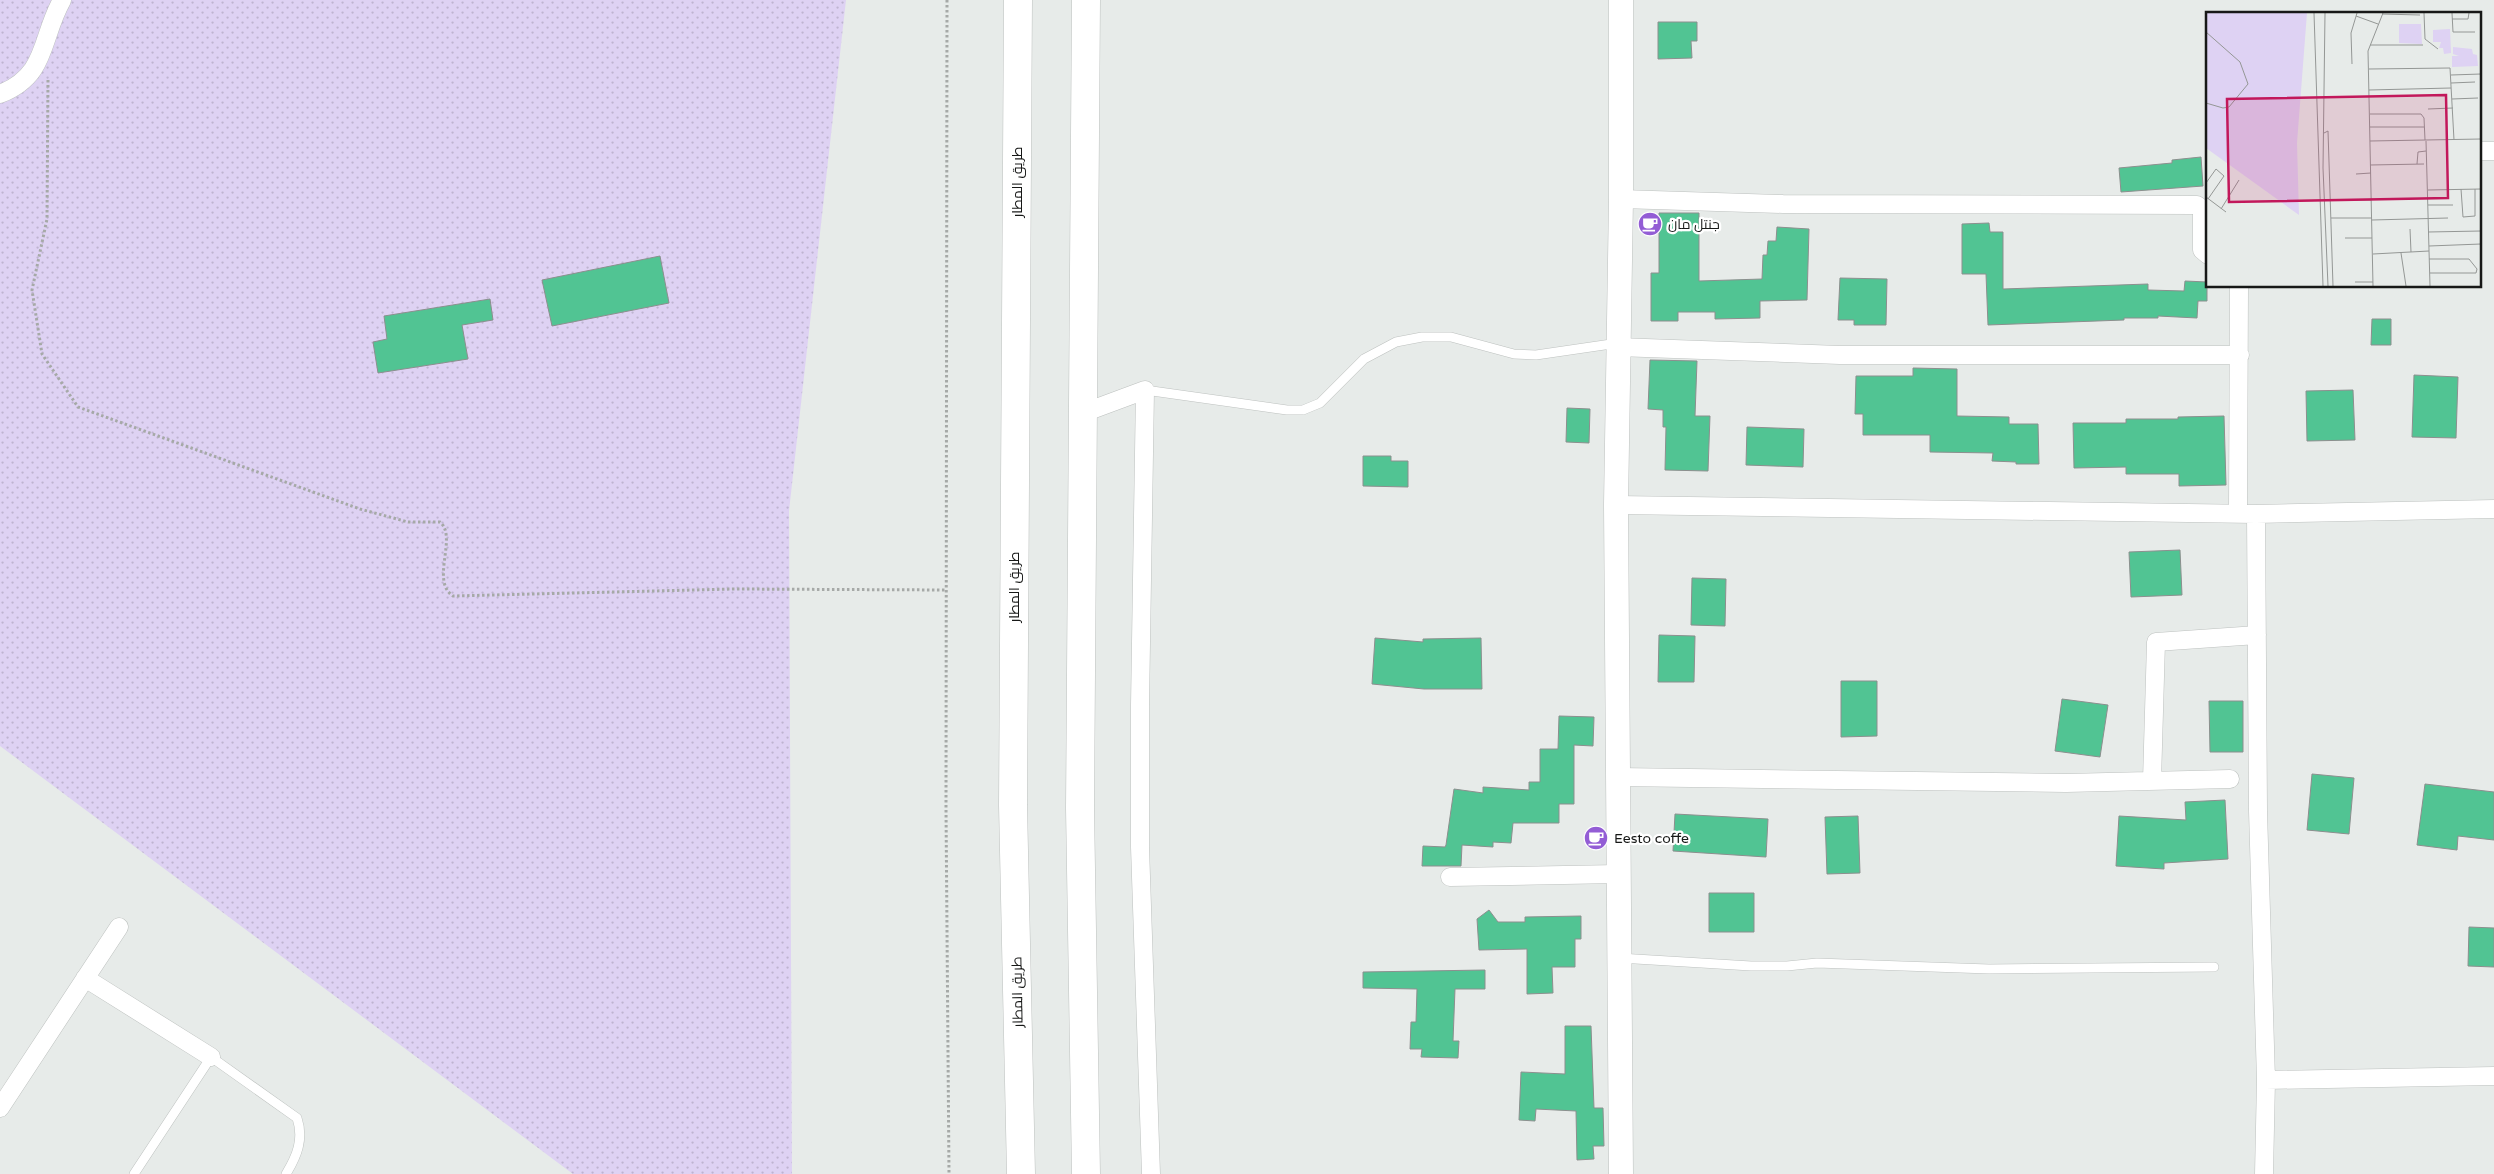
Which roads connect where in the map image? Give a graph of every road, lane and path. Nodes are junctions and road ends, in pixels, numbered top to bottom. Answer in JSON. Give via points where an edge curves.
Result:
{"nodes":[{"id":1,"x":62,"y":0,"type":"edge"},
{"id":2,"x":947,"y":0,"type":"edge"},
{"id":3,"x":1018,"y":0,"type":"edge"},
{"id":4,"x":1086,"y":0,"type":"edge"},
{"id":5,"x":1621,"y":0,"type":"edge"},
{"id":6,"x":48,"y":72,"type":"dead end"},
{"id":7,"x":0,"y":94,"type":"edge"},
{"id":8,"x":1621,"y":199,"type":"junction"},
{"id":9,"x":2206,"y":253,"type":"edge"},
{"id":10,"x":2239,"y":288,"type":"edge"},
{"id":11,"x":1617,"y":345,"type":"junction"},
{"id":12,"x":2240,"y":355,"type":"junction"},
{"id":13,"x":1145,"y":390,"type":"junction"},
{"id":14,"x":1083,"y":413,"type":"junction"},
{"id":15,"x":1616,"y":505,"type":"junction"},
{"id":16,"x":2494,"y":509,"type":"edge"},
{"id":17,"x":2238,"y":512,"type":"junction"},
{"id":18,"x":2256,"y":514,"type":"junction"},
{"id":19,"x":946,"y":590,"type":"junction"},
{"id":20,"x":2257,"y":635,"type":"junction"},
{"id":21,"x":1618,"y":777,"type":"junction"},
{"id":22,"x":2230,"y":779,"type":"dead end"},
{"id":23,"x":2152,"y":781,"type":"junction"},
{"id":24,"x":1618,"y":874,"type":"junction"},
{"id":25,"x":1450,"y":877,"type":"dead end"},
{"id":26,"x":119,"y":927,"type":"dead end"},
{"id":27,"x":1619,"y":958,"type":"junction"},
{"id":28,"x":2214,"y":967,"type":"dead end"},
{"id":29,"x":85,"y":978,"type":"junction"},
{"id":30,"x":210,"y":1058,"type":"junction"},
{"id":31,"x":2494,"y":1076,"type":"edge"},
{"id":32,"x":2266,"y":1080,"type":"junction"},
{"id":33,"x":0,"y":1108,"type":"edge"},
{"id":34,"x":134,"y":1174,"type":"edge"},
{"id":35,"x":286,"y":1174,"type":"edge"},
{"id":36,"x":949,"y":1174,"type":"edge"},
{"id":37,"x":1021,"y":1174,"type":"edge"},
{"id":38,"x":1086,"y":1174,"type":"edge"},
{"id":39,"x":1152,"y":1174,"type":"edge"},
{"id":40,"x":1621,"y":1174,"type":"edge"},
{"id":41,"x":2264,"y":1174,"type":"edge"}],
"edges":[{"from":1,"to":7,"type":"street","via":[[30,76],[17,87]]},
{"from":2,"to":19,"type":"path"},
{"from":3,"to":37,"type":"highway","name":"طريق المطار","via":[[1013,805]]},
{"from":4,"to":14,"type":"highway"},
{"from":5,"to":8,"type":"street"},
{"from":6,"to":19,"type":"path","via":[[47,219],[32,290],[42,354],[78,407],[393,520],[440,522],[445,531],[444,584],[453,596],[734,590]]},
{"from":8,"to":9,"type":"street","via":[[1783,204],[2197,205],[2202,209],[2202,250]]},
{"from":8,"to":11,"type":"street"},
{"from":10,"to":12,"type":"street"},
{"from":11,"to":12,"type":"street","via":[[1840,355]]},
{"from":11,"to":13,"type":"lane","via":[[1536,355],[1514,354],[1451,337],[1422,337],[1396,342],[1364,359],[1320,403],[1303,410]]},
{"from":11,"to":15,"type":"street"},
{"from":12,"to":17,"type":"street"},
{"from":13,"to":14,"type":"street"},
{"from":13,"to":39,"type":"street","via":[[1140,848]]},
{"from":14,"to":38,"type":"highway","via":[[1080,808]]},
{"from":15,"to":17,"type":"street"},
{"from":15,"to":21,"type":"street"},
{"from":16,"to":18,"type":"street"},
{"from":17,"to":18,"type":"street"},
{"from":18,"to":20,"type":"street"},
{"from":19,"to":36,"type":"path"},
{"from":20,"to":23,"type":"street","via":[[2156,642]]},
{"from":20,"to":32,"type":"street","via":[[2258,811]]},
{"from":21,"to":23,"type":"street","via":[[2066,783]]},
{"from":21,"to":24,"type":"street"},
{"from":22,"to":23,"type":"street"},
{"from":24,"to":25,"type":"street"},
{"from":24,"to":27,"type":"street"},
{"from":26,"to":29,"type":"street"},
{"from":27,"to":28,"type":"lane","via":[[1750,966],[1817,963],[1989,969]]},
{"from":27,"to":40,"type":"street"},
{"from":29,"to":30,"type":"street"},
{"from":29,"to":33,"type":"street"},
{"from":30,"to":34,"type":"lane"},
{"from":30,"to":35,"type":"lane","via":[[297,1118],[301,1140]]},
{"from":31,"to":32,"type":"street"},
{"from":32,"to":41,"type":"street"}]}
